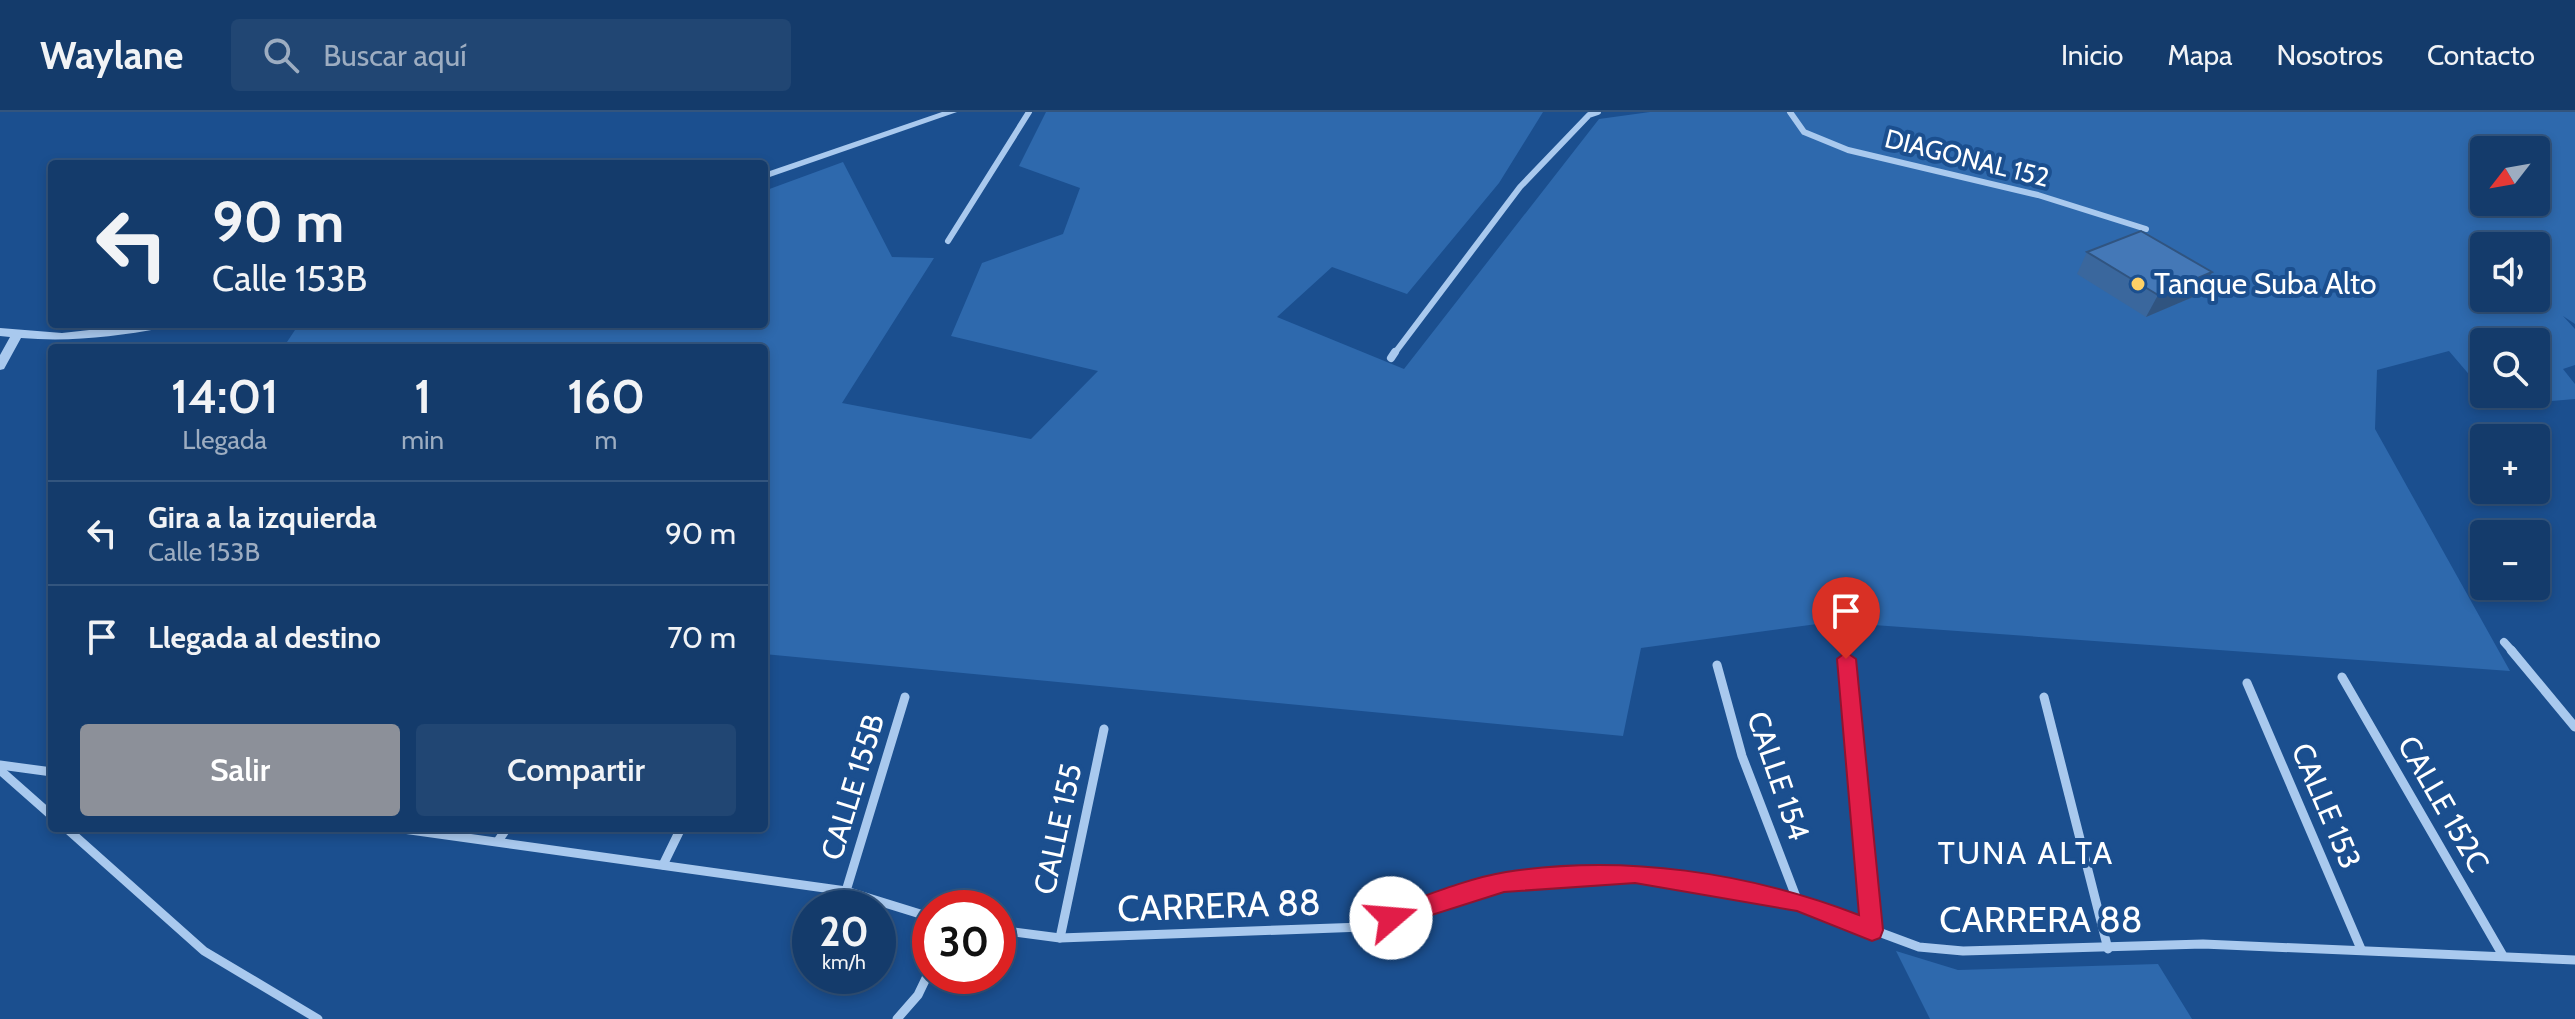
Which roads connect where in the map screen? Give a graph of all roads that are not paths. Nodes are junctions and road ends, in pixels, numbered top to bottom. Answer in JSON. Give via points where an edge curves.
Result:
{"nodes":[{"id":1,"x":952,"y":112,"type":"edge"},
{"id":2,"x":1029,"y":112,"type":"edge"},
{"id":3,"x":1598,"y":112,"type":"edge"},
{"id":4,"x":1790,"y":112,"type":"edge"},
{"id":5,"x":768,"y":175,"type":"edge"},
{"id":6,"x":2146,"y":229,"type":"dead end"},
{"id":7,"x":948,"y":241,"type":"dead end"},
{"id":8,"x":140,"y":328,"type":"edge"},
{"id":9,"x":0,"y":332,"type":"edge"},
{"id":10,"x":17,"y":335,"type":"junction"},
{"id":11,"x":1391,"y":358,"type":"dead end"},
{"id":12,"x":0,"y":366,"type":"edge"},
{"id":13,"x":2504,"y":642,"type":"dead end"},
{"id":14,"x":1846,"y":659,"type":"dead end"},
{"id":15,"x":1717,"y":665,"type":"dead end"},
{"id":16,"x":2342,"y":677,"type":"dead end"},
{"id":17,"x":2247,"y":683,"type":"dead end"},
{"id":18,"x":905,"y":697,"type":"dead end"},
{"id":19,"x":2044,"y":697,"type":"dead end"},
{"id":20,"x":2575,"y":727,"type":"edge"},
{"id":21,"x":1104,"y":729,"type":"dead end"},
{"id":22,"x":0,"y":767,"type":"edge"},
{"id":23,"x":48,"y":772,"type":"edge"},
{"id":24,"x":48,"y":812,"type":"edge"},
{"id":25,"x":70,"y":832,"type":"edge"},
{"id":26,"x":427,"y":832,"type":"edge"},
{"id":27,"x":504,"y":832,"type":"edge"},
{"id":28,"x":679,"y":832,"type":"edge"},
{"id":29,"x":498,"y":841,"type":"junction"},
{"id":30,"x":663,"y":865,"type":"junction"},
{"id":31,"x":839,"y":890,"type":"edge"},
{"id":32,"x":846,"y":890,"type":"edge"},
{"id":33,"x":1798,"y":902,"type":"junction"},
{"id":34,"x":1872,"y":930,"type":"junction"},
{"id":35,"x":1016,"y":932,"type":"edge"},
{"id":36,"x":1060,"y":938,"type":"junction"},
{"id":37,"x":2108,"y":949,"type":"junction"},
{"id":38,"x":2361,"y":949,"type":"junction"},
{"id":39,"x":2502,"y":954,"type":"junction"},
{"id":40,"x":2575,"y":960,"type":"edge"},
{"id":41,"x":918,"y":994,"type":"edge"},
{"id":42,"x":318,"y":1019,"type":"edge"},
{"id":43,"x":897,"y":1019,"type":"edge"}],
"edges":[{"from":1,"to":5,"type":"street"},
{"from":2,"to":7,"type":"street"},
{"from":3,"to":11,"type":"street","via":[[1589,115],[1520,187]]},
{"from":4,"to":6,"type":"street","name":"DIAGONAL 152","via":[[1804,132],[1848,150],[2038,195]]},
{"from":8,"to":10,"type":"street","via":[[92,337]]},
{"from":9,"to":10,"type":"street"},
{"from":10,"to":12,"type":"street"},
{"from":13,"to":20,"type":"street"},
{"from":14,"to":34,"type":"street"},
{"from":15,"to":33,"type":"street","name":"CALLE 154","via":[[1742,756]]},
{"from":16,"to":39,"type":"street","name":"CALLE 152C"},
{"from":17,"to":38,"type":"street","name":"CALLE 153"},
{"from":18,"to":32,"type":"street","name":"CALLE 155B"},
{"from":19,"to":37,"type":"street"},
{"from":21,"to":36,"type":"street","name":"CALLE 155"},
{"from":22,"to":23,"type":"street"},
{"from":22,"to":24,"type":"street"},
{"from":25,"to":42,"type":"street","via":[[204,951]]},
{"from":26,"to":29,"type":"street"},
{"from":27,"to":29,"type":"street"},
{"from":28,"to":30,"type":"street"},
{"from":29,"to":30,"type":"street"},
{"from":30,"to":31,"type":"street"},
{"from":33,"to":34,"type":"street","name":"CARRERA 88"},
{"from":33,"to":36,"type":"street","name":"CARRERA 88","via":[[1635,873],[1504,882],[1363,927]]},
{"from":34,"to":37,"type":"street","name":"CARRERA 88","via":[[1919,947],[1963,951]]},
{"from":35,"to":36,"type":"street","name":"CARRERA 88"},
{"from":37,"to":38,"type":"street","name":"CARRERA 88","via":[[2203,944]]},
{"from":38,"to":39,"type":"street","name":"CARRERA 88"},
{"from":39,"to":40,"type":"street","name":"CARRERA 88"},
{"from":41,"to":43,"type":"street"}]}
